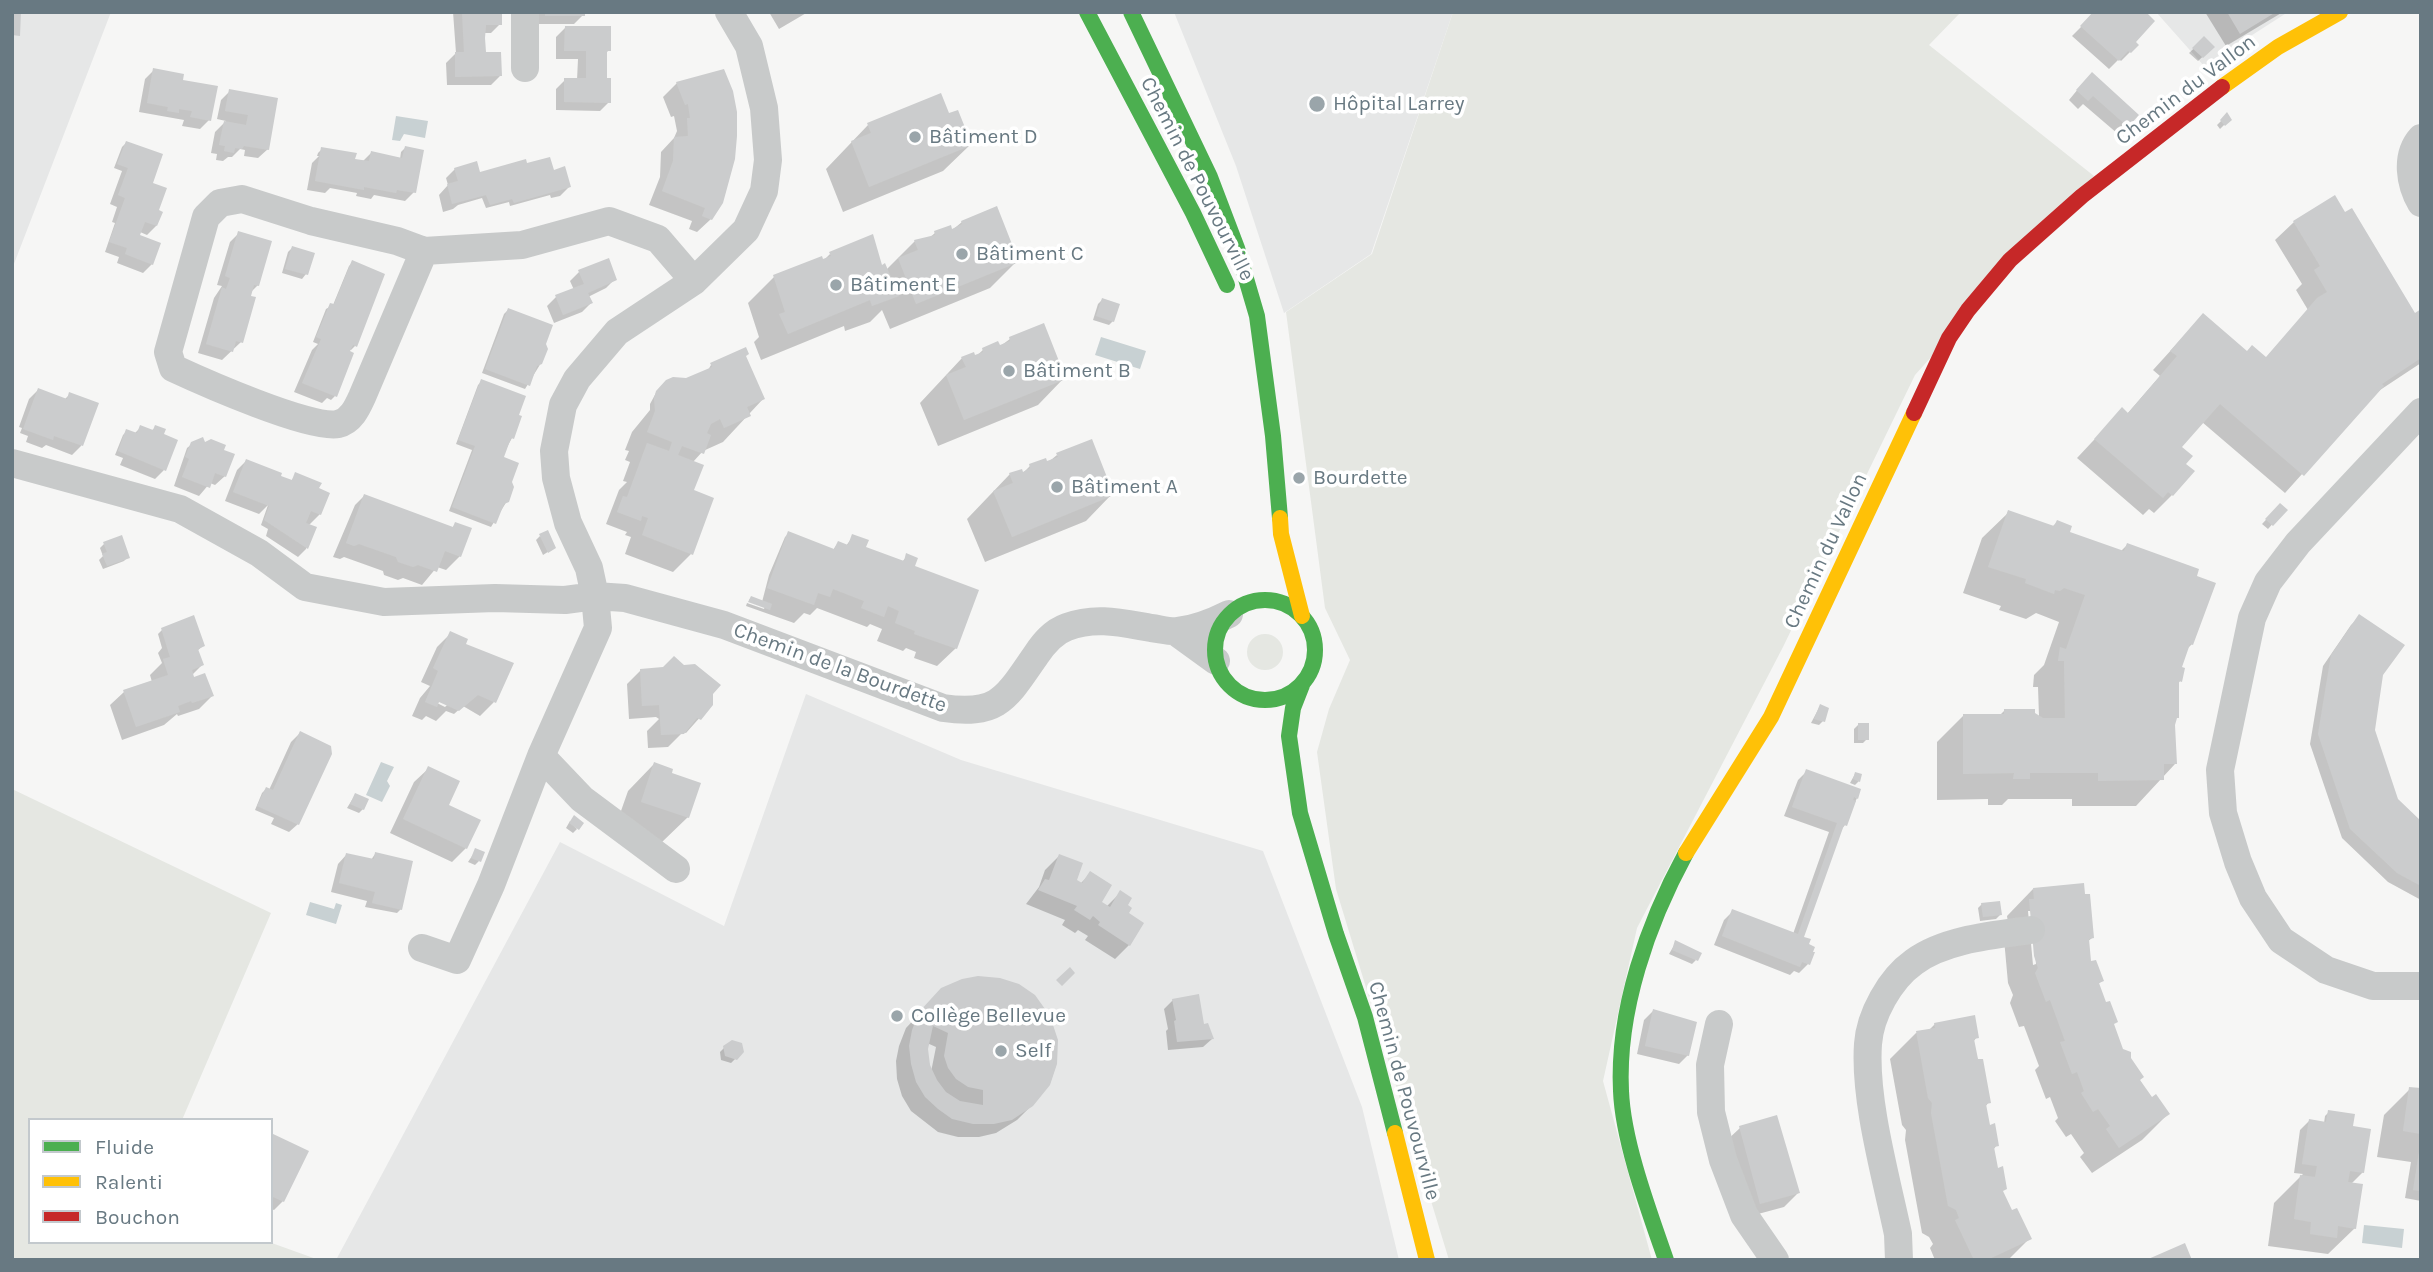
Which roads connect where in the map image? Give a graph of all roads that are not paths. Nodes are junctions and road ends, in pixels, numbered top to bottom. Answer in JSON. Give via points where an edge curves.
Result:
{"nodes":[{"id":1,"x":524,"y":12,"type":"edge"},
{"id":2,"x":729,"y":12,"type":"edge"},
{"id":3,"x":1087,"y":12,"type":"edge"},
{"id":4,"x":1130,"y":12,"type":"edge"},
{"id":5,"x":2340,"y":12,"type":"edge"},
{"id":6,"x":525,"y":68,"type":"dead end"},
{"id":7,"x":2421,"y":138,"type":"edge"},
{"id":8,"x":2421,"y":203,"type":"edge"},
{"id":9,"x":424,"y":251,"type":"junction"},
{"id":10,"x":694,"y":281,"type":"junction"},
{"id":11,"x":1264,"y":367,"type":"junction"},
{"id":12,"x":2421,"y":412,"type":"edge"},
{"id":13,"x":12,"y":463,"type":"edge"},
{"id":14,"x":1281,"y":534,"type":"junction"},
{"id":15,"x":1272,"y":562,"type":"dead end"},
{"id":16,"x":1261,"y":587,"type":"dead end"},
{"id":17,"x":595,"y":596,"type":"junction"},
{"id":18,"x":1239,"y":608,"type":"junction"},
{"id":19,"x":1302,"y":616,"type":"junction"},
{"id":20,"x":1176,"y":632,"type":"junction"},
{"id":21,"x":1216,"y":661,"type":"junction"},
{"id":22,"x":1302,"y":685,"type":"junction"},
{"id":23,"x":1247,"y":697,"type":"junction"},
{"id":24,"x":1261,"y":716,"type":"dead end"},
{"id":25,"x":541,"y":755,"type":"junction"},
{"id":26,"x":1295,"y":852,"type":"dead end"},
{"id":27,"x":676,"y":869,"type":"dead end"},
{"id":28,"x":2032,"y":930,"type":"dead end"},
{"id":29,"x":1336,"y":934,"type":"junction"},
{"id":30,"x":422,"y":948,"type":"dead end"},
{"id":31,"x":2421,"y":986,"type":"edge"},
{"id":32,"x":1719,"y":1024,"type":"dead end"},
{"id":33,"x":1427,"y":1260,"type":"edge"},
{"id":34,"x":1665,"y":1260,"type":"edge"},
{"id":35,"x":1775,"y":1260,"type":"edge"},
{"id":36,"x":1899,"y":1260,"type":"edge"}],
"edges":[{"from":1,"to":6,"type":"street"},
{"from":2,"to":10,"type":"street","via":[[749,46],[764,108],[766,181],[746,230]]},
{"from":3,"to":11,"type":"street","name":"Chemin de Pouvourville","via":[[1193,213]]},
{"from":4,"to":11,"type":"street","name":"Chemin de Pouvourville","via":[[1188,125],[1237,248],[1257,316]]},
{"from":5,"to":34,"type":"street","name":"Chemin du Vallon","via":[[2231,80],[2037,233],[1993,275],[1949,338],[1771,717],[1667,887],[1637,967],[1622,1046],[1621,1091],[1625,1124]]},
{"from":7,"to":8,"type":"street","via":[[2409,170]]},
{"from":9,"to":9,"type":"street","via":[[242,199],[220,203],[206,217],[202,230],[169,352],[173,368],[305,420],[339,424],[354,414]]},
{"from":9,"to":10,"type":"street","via":[[522,244],[608,220],[657,239]]},
{"from":10,"to":17,"type":"street","via":[[617,332],[577,379],[563,405],[554,451],[556,478]]},
{"from":11,"to":14,"type":"street","name":"Chemin de Pouvourville"},
{"from":12,"to":31,"type":"street","via":[[2298,543],[2268,582],[2252,618],[2220,770],[2223,813],[2238,862],[2253,898],[2281,940],[2326,970],[2373,986]]},
{"from":13,"to":17,"type":"street","name":"Chemin de la Bourdette","via":[[180,509],[259,553],[305,587],[384,602]]},
{"from":14,"to":15,"type":"street","name":"Chemin de Pouvourville"},
{"from":14,"to":19,"type":"street","name":"Chemin de Pouvourville"},
{"from":16,"to":18,"type":"street"},
{"from":17,"to":20,"type":"street","name":"Chemin de la Bourdette","via":[[625,598],[724,625],[943,708],[967,712],[1008,696],[1045,642],[1068,626],[1098,619]]},
{"from":17,"to":25,"type":"street","via":[[598,628]]},
{"from":18,"to":19,"type":"street","via":[[1260,600],[1283,603]]},
{"from":18,"to":20,"type":"street","name":"Chemin de la Bourdette","via":[[1207,624]]},
{"from":18,"to":21,"type":"street","via":[[1216,636]]},
{"from":19,"to":22,"type":"street","name":"Chemin de Pouvourville","via":[[1312,629],[1316,646],[1314,663]]},
{"from":20,"to":21,"type":"street","name":"Chemin de la Bourdette"},
{"from":21,"to":23,"type":"street","via":[[1227,683]]},
{"from":22,"to":23,"type":"street","via":[[1271,700]]},
{"from":22,"to":29,"type":"street","name":"Chemin de Pouvourville","via":[[1289,736],[1294,776],[1300,813]]},
{"from":23,"to":24,"type":"street"},
{"from":25,"to":27,"type":"street","via":[[582,799]]},
{"from":25,"to":30,"type":"street","via":[[457,960]]},
{"from":26,"to":29,"type":"street","name":"Chemin de Pouvourville"},
{"from":28,"to":36,"type":"street","via":[[1974,937],[1915,961],[1878,1007],[1868,1041],[1868,1078]]},
{"from":29,"to":33,"type":"street","name":"Chemin de Pouvourville","via":[[1365,1017]]},
{"from":32,"to":35,"type":"street","via":[[1710,1065],[1711,1112],[1744,1215]]}]}
